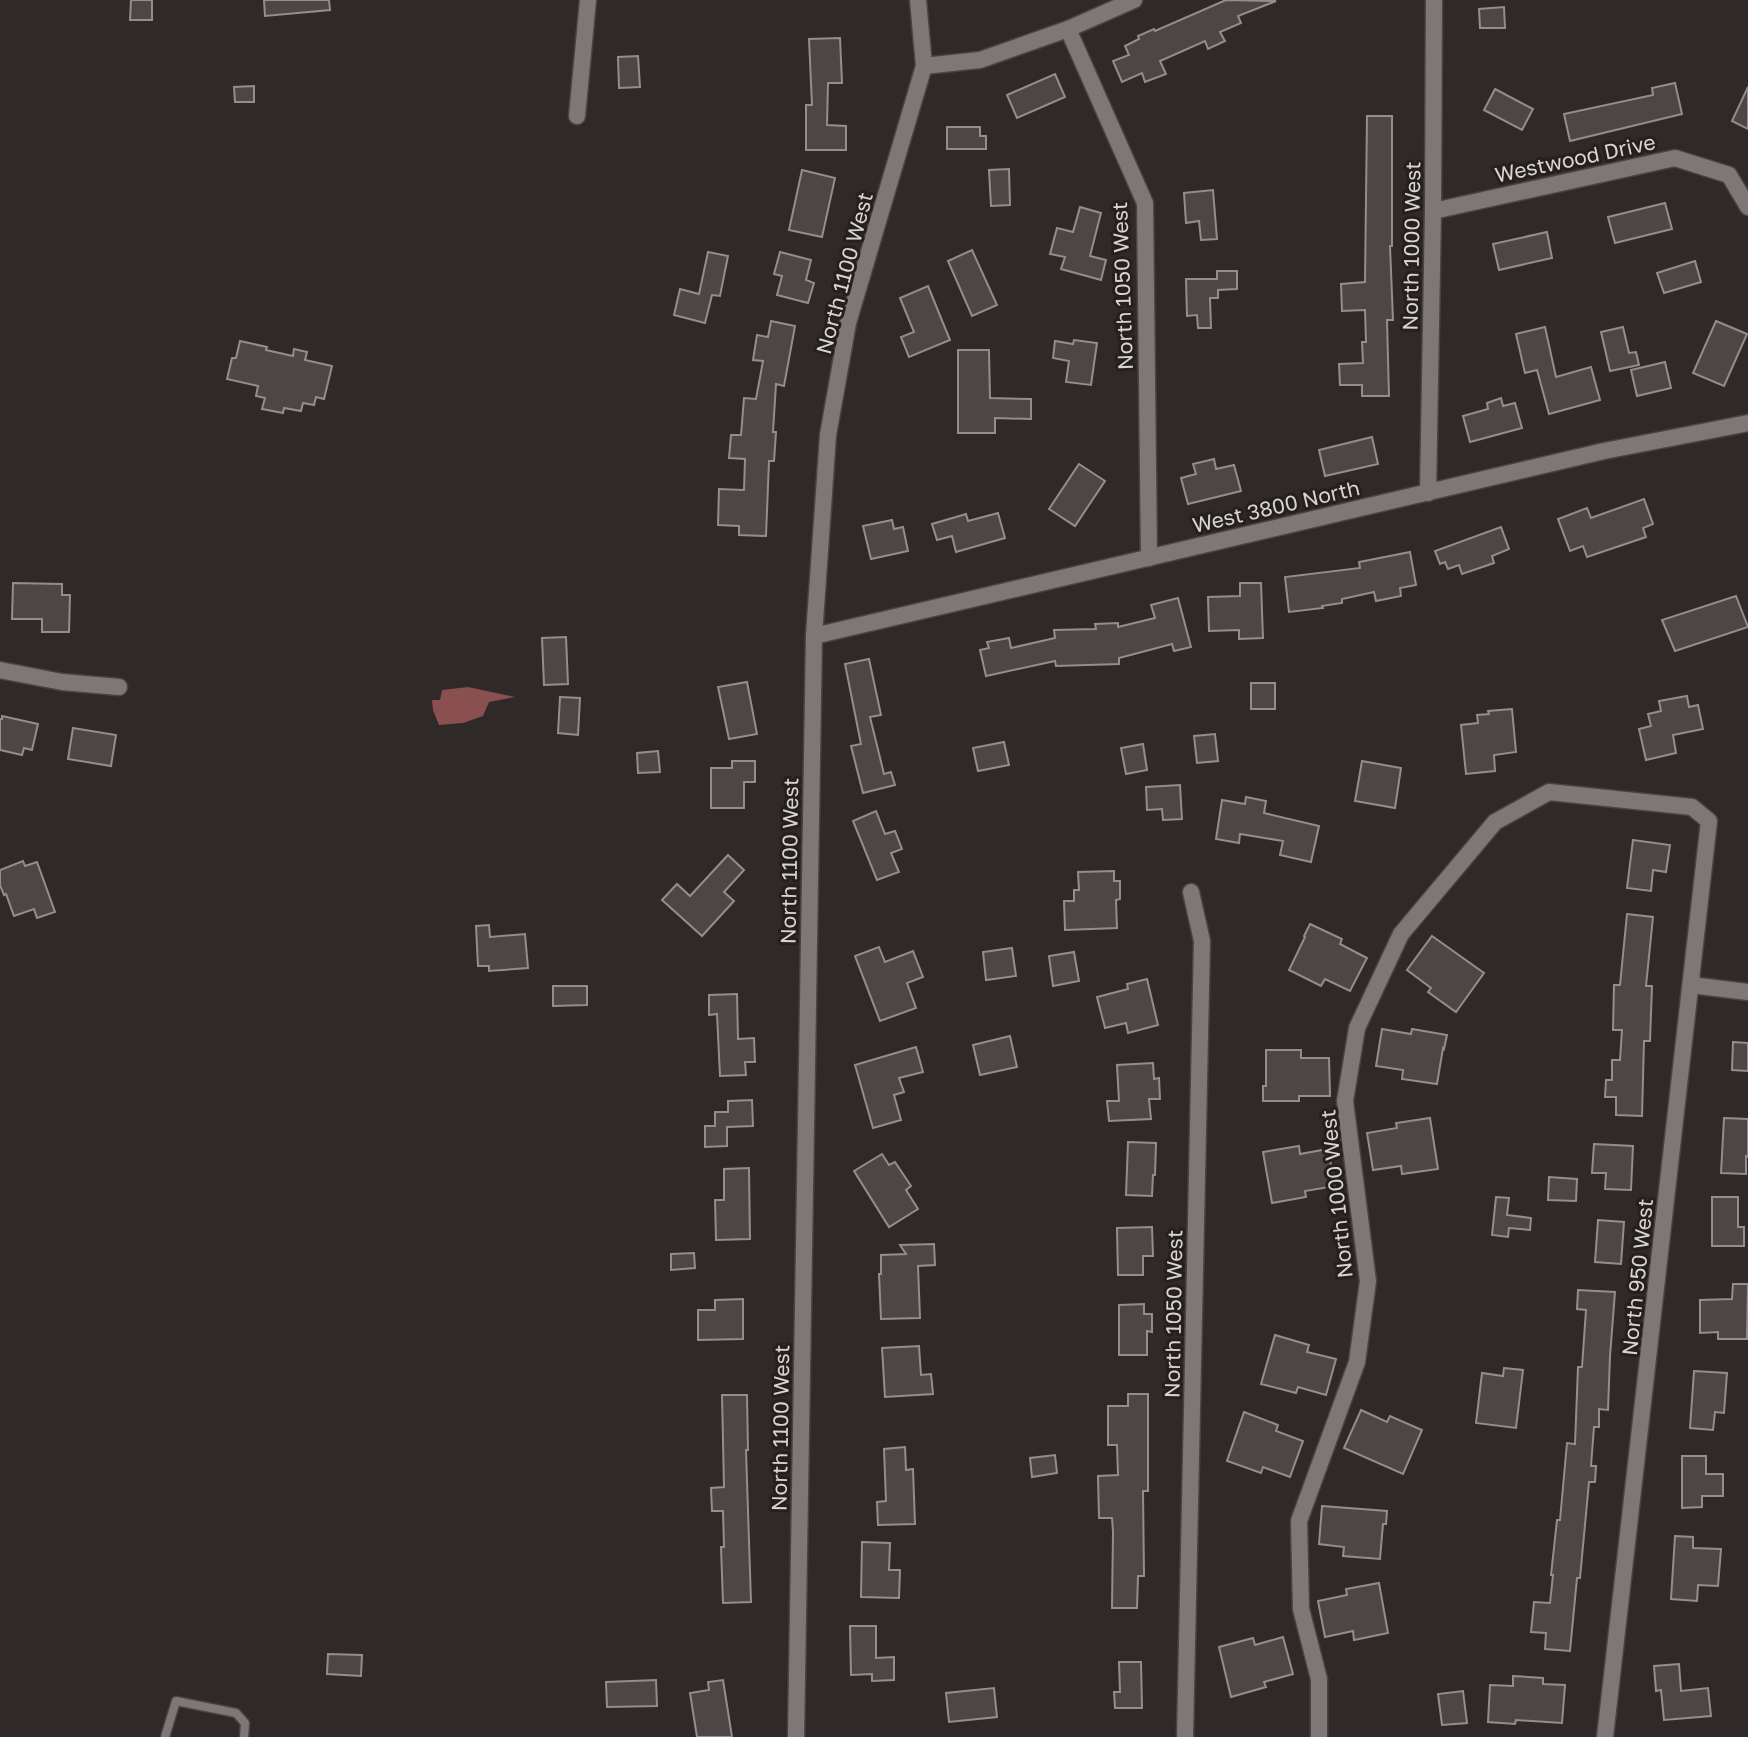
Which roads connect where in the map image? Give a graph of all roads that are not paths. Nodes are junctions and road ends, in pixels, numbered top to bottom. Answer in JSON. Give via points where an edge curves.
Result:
{"nodes":[{"id":1,"x":588,"y":0,"type":"edge"},
{"id":2,"x":918,"y":0,"type":"edge"},
{"id":3,"x":1133,"y":0,"type":"edge"},
{"id":4,"x":1434,"y":0,"type":"edge"},
{"id":5,"x":1068,"y":29,"type":"junction"},
{"id":6,"x":924,"y":66,"type":"junction"},
{"id":7,"x":577,"y":116,"type":"dead end"},
{"id":8,"x":1748,"y":207,"type":"edge"},
{"id":9,"x":1433,"y":211,"type":"junction"},
{"id":10,"x":1748,"y":424,"type":"edge"},
{"id":11,"x":1428,"y":493,"type":"junction"},
{"id":12,"x":1149,"y":558,"type":"junction"},
{"id":13,"x":814,"y":636,"type":"junction"},
{"id":14,"x":0,"y":670,"type":"edge"},
{"id":15,"x":118,"y":687,"type":"dead end"},
{"id":16,"x":1709,"y":821,"type":"joint"},
{"id":17,"x":1191,"y":892,"type":"dead end"},
{"id":18,"x":1691,"y":985,"type":"junction"},
{"id":19,"x":1748,"y":992,"type":"edge"},
{"id":20,"x":165,"y":1737,"type":"edge"},
{"id":21,"x":243,"y":1737,"type":"edge"},
{"id":22,"x":796,"y":1737,"type":"edge"},
{"id":23,"x":1185,"y":1737,"type":"edge"},
{"id":24,"x":1320,"y":1737,"type":"edge"},
{"id":25,"x":1605,"y":1737,"type":"edge"}],
"edges":[{"from":1,"to":7,"type":"street"},
{"from":2,"to":6,"type":"street","name":"North 1100 West"},
{"from":3,"to":5,"type":"street"},
{"from":4,"to":9,"type":"street","name":"North 1000 West"},
{"from":5,"to":6,"type":"street","via":[[980,60]]},
{"from":5,"to":12,"type":"street","name":"North 1050 West","via":[[1145,203]]},
{"from":6,"to":13,"type":"street","name":"North 1100 West","via":[[848,323],[828,435]]},
{"from":8,"to":9,"type":"street","name":"Westwood Drive","via":[[1729,175],[1675,158]]},
{"from":9,"to":11,"type":"street","name":"North 1000 West"},
{"from":10,"to":11,"type":"street","name":"West 3800 North","via":[[1604,451]]},
{"from":11,"to":12,"type":"street","name":"West 3800 North"},
{"from":12,"to":13,"type":"street","name":"West 3800 North"},
{"from":13,"to":22,"type":"street","name":"North 1100 West"},
{"from":14,"to":15,"type":"street"},
{"from":16,"to":18,"type":"street","name":"North 950 West"},
{"from":16,"to":24,"type":"street","name":"North 1000 West","via":[[1692,807],[1549,792],[1495,822],[1401,934],[1357,1028],[1345,1101],[1368,1281],[1357,1362],[1299,1521],[1301,1609],[1319,1679]]},
{"from":17,"to":23,"type":"street","name":"North 1050 West","via":[[1202,941]]},
{"from":18,"to":19,"type":"street"},
{"from":18,"to":25,"type":"street","name":"North 950 West"},
{"from":20,"to":21,"type":"lane","via":[[176,1701],[236,1713],[245,1723]]}]}
